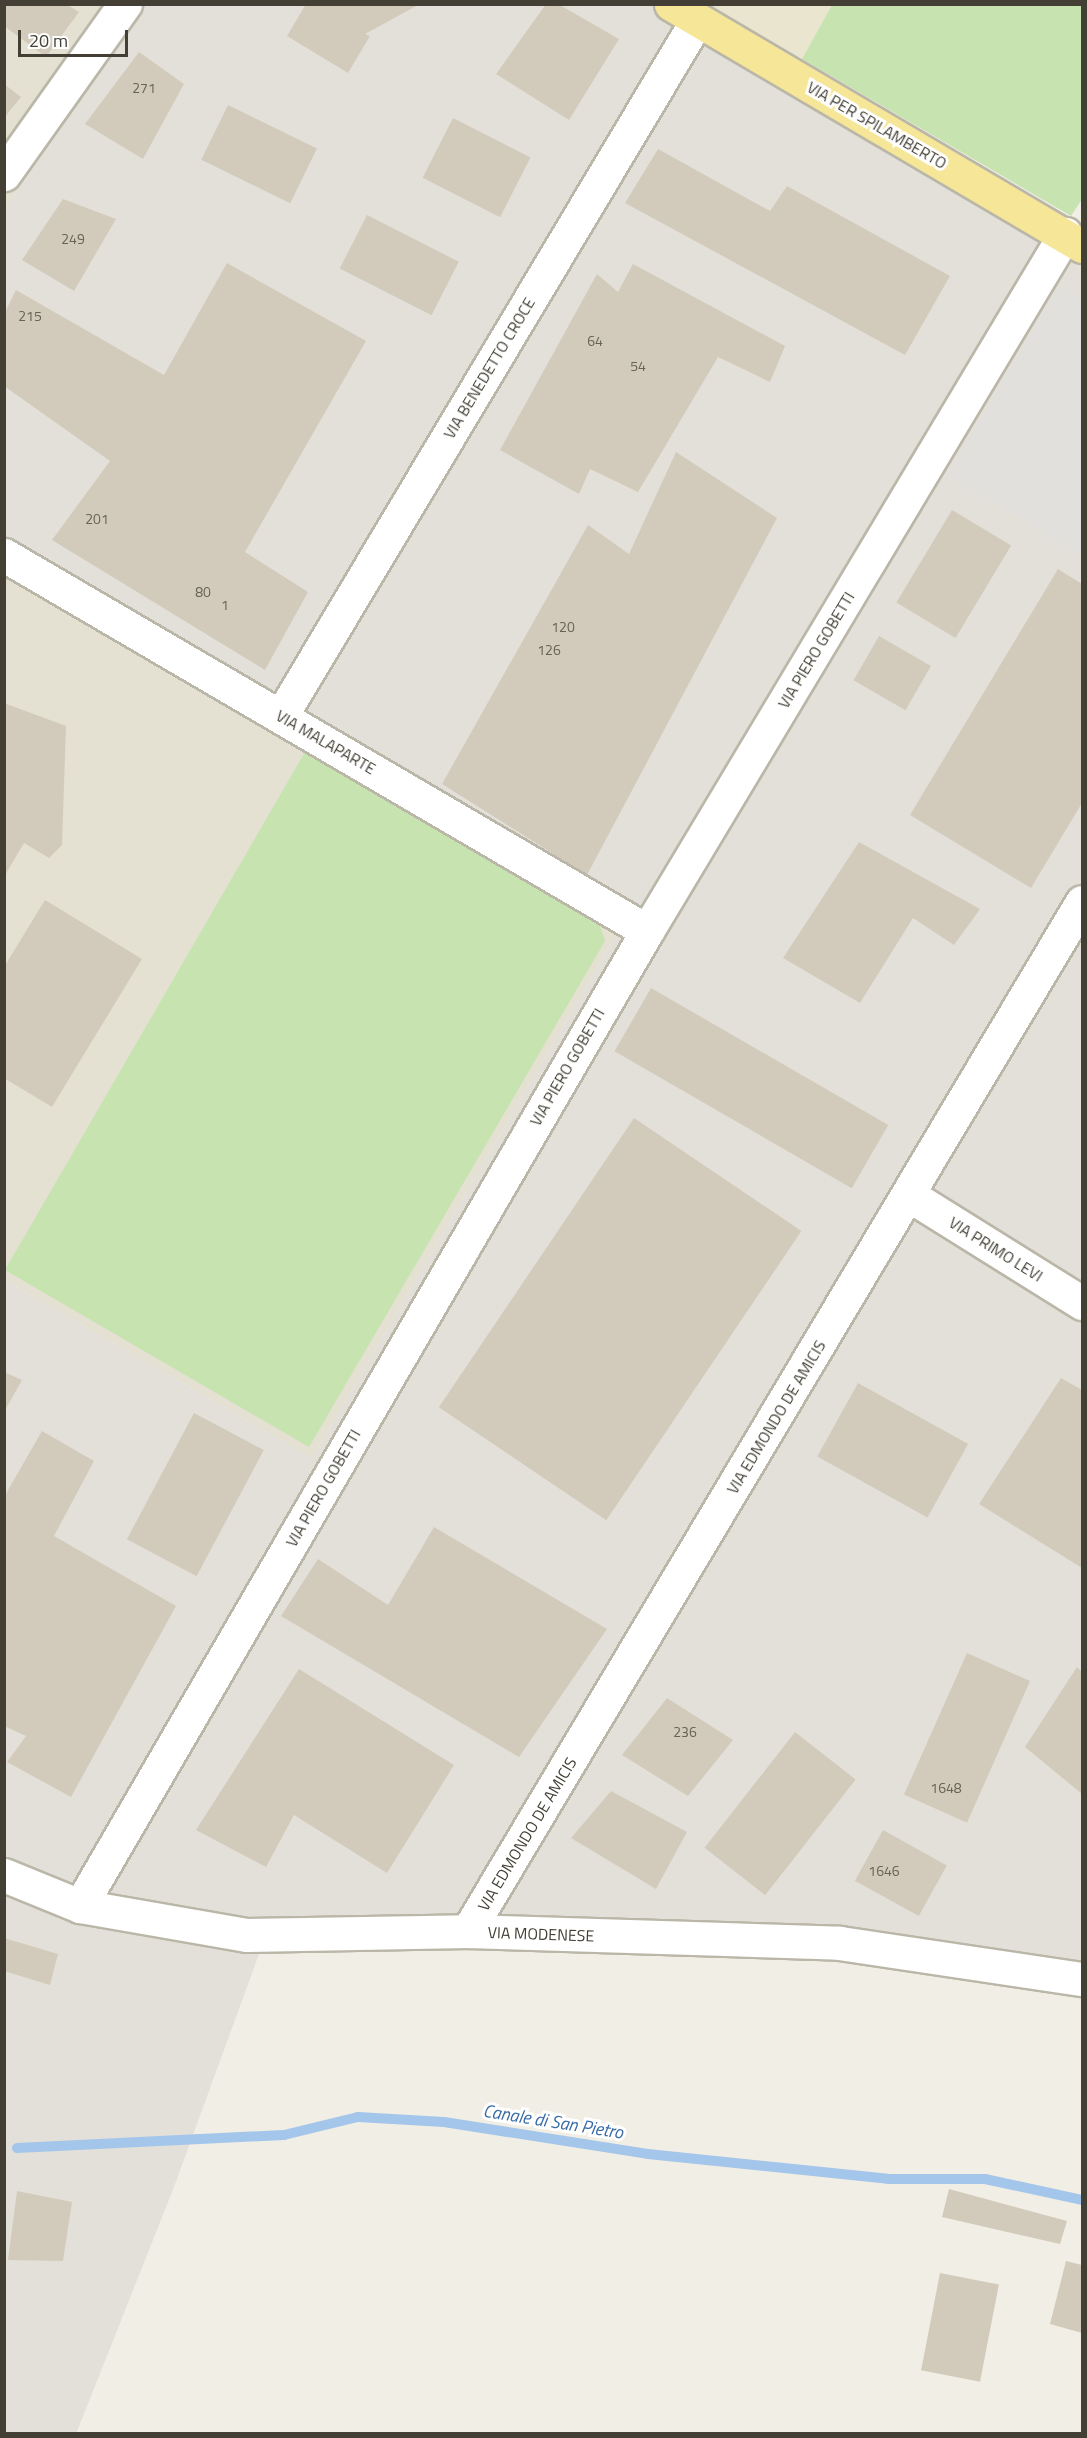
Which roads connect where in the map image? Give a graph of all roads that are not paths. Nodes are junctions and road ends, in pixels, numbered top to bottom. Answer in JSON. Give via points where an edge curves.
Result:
{"nodes":[{"id":1,"x":125,"y":4,"type":"edge"},
{"id":2,"x":684,"y":12,"type":"edge"},
{"id":3,"x":4,"y":174,"type":"edge"},
{"id":4,"x":1074,"y":240,"type":"edge"},
{"id":5,"x":4,"y":555,"type":"edge"},
{"id":6,"x":281,"y":716,"type":"junction"},
{"id":7,"x":1083,"y":902,"type":"edge"},
{"id":8,"x":647,"y":931,"type":"junction"},
{"id":9,"x":909,"y":1195,"type":"junction"},
{"id":10,"x":1083,"y":1303,"type":"edge"},
{"id":11,"x":4,"y":1875,"type":"edge"},
{"id":12,"x":80,"y":1906,"type":"junction"},
{"id":13,"x":468,"y":1931,"type":"junction"},
{"id":14,"x":1083,"y":1979,"type":"edge"}],
"edges":[{"from":1,"to":3,"type":"street"},
{"from":2,"to":4,"type":"main road","name":"VIA PER SPILAMBERTO"},
{"from":2,"to":6,"type":"street","name":"VIA BENEDETTO CROCE"},
{"from":4,"to":8,"type":"street","name":"VIA PIERO GOBETTI"},
{"from":5,"to":6,"type":"street","name":"VIA MALAPARTE"},
{"from":6,"to":8,"type":"street","name":"VIA MALAPARTE"},
{"from":7,"to":9,"type":"street","name":"VIA EDMONDO DE AMICIS"},
{"from":8,"to":12,"type":"street","name":"VIA PIERO GOBETTI"},
{"from":9,"to":10,"type":"street","name":"VIA PRIMO LEVI"},
{"from":9,"to":13,"type":"street","name":"VIA EDMONDO DE AMICIS"},
{"from":11,"to":12,"type":"street","name":"VIA MODENESE"},
{"from":12,"to":13,"type":"street","name":"VIA MODENESE","via":[[246,1935]]},
{"from":13,"to":14,"type":"street","name":"VIA MODENESE","via":[[840,1943]]}]}
